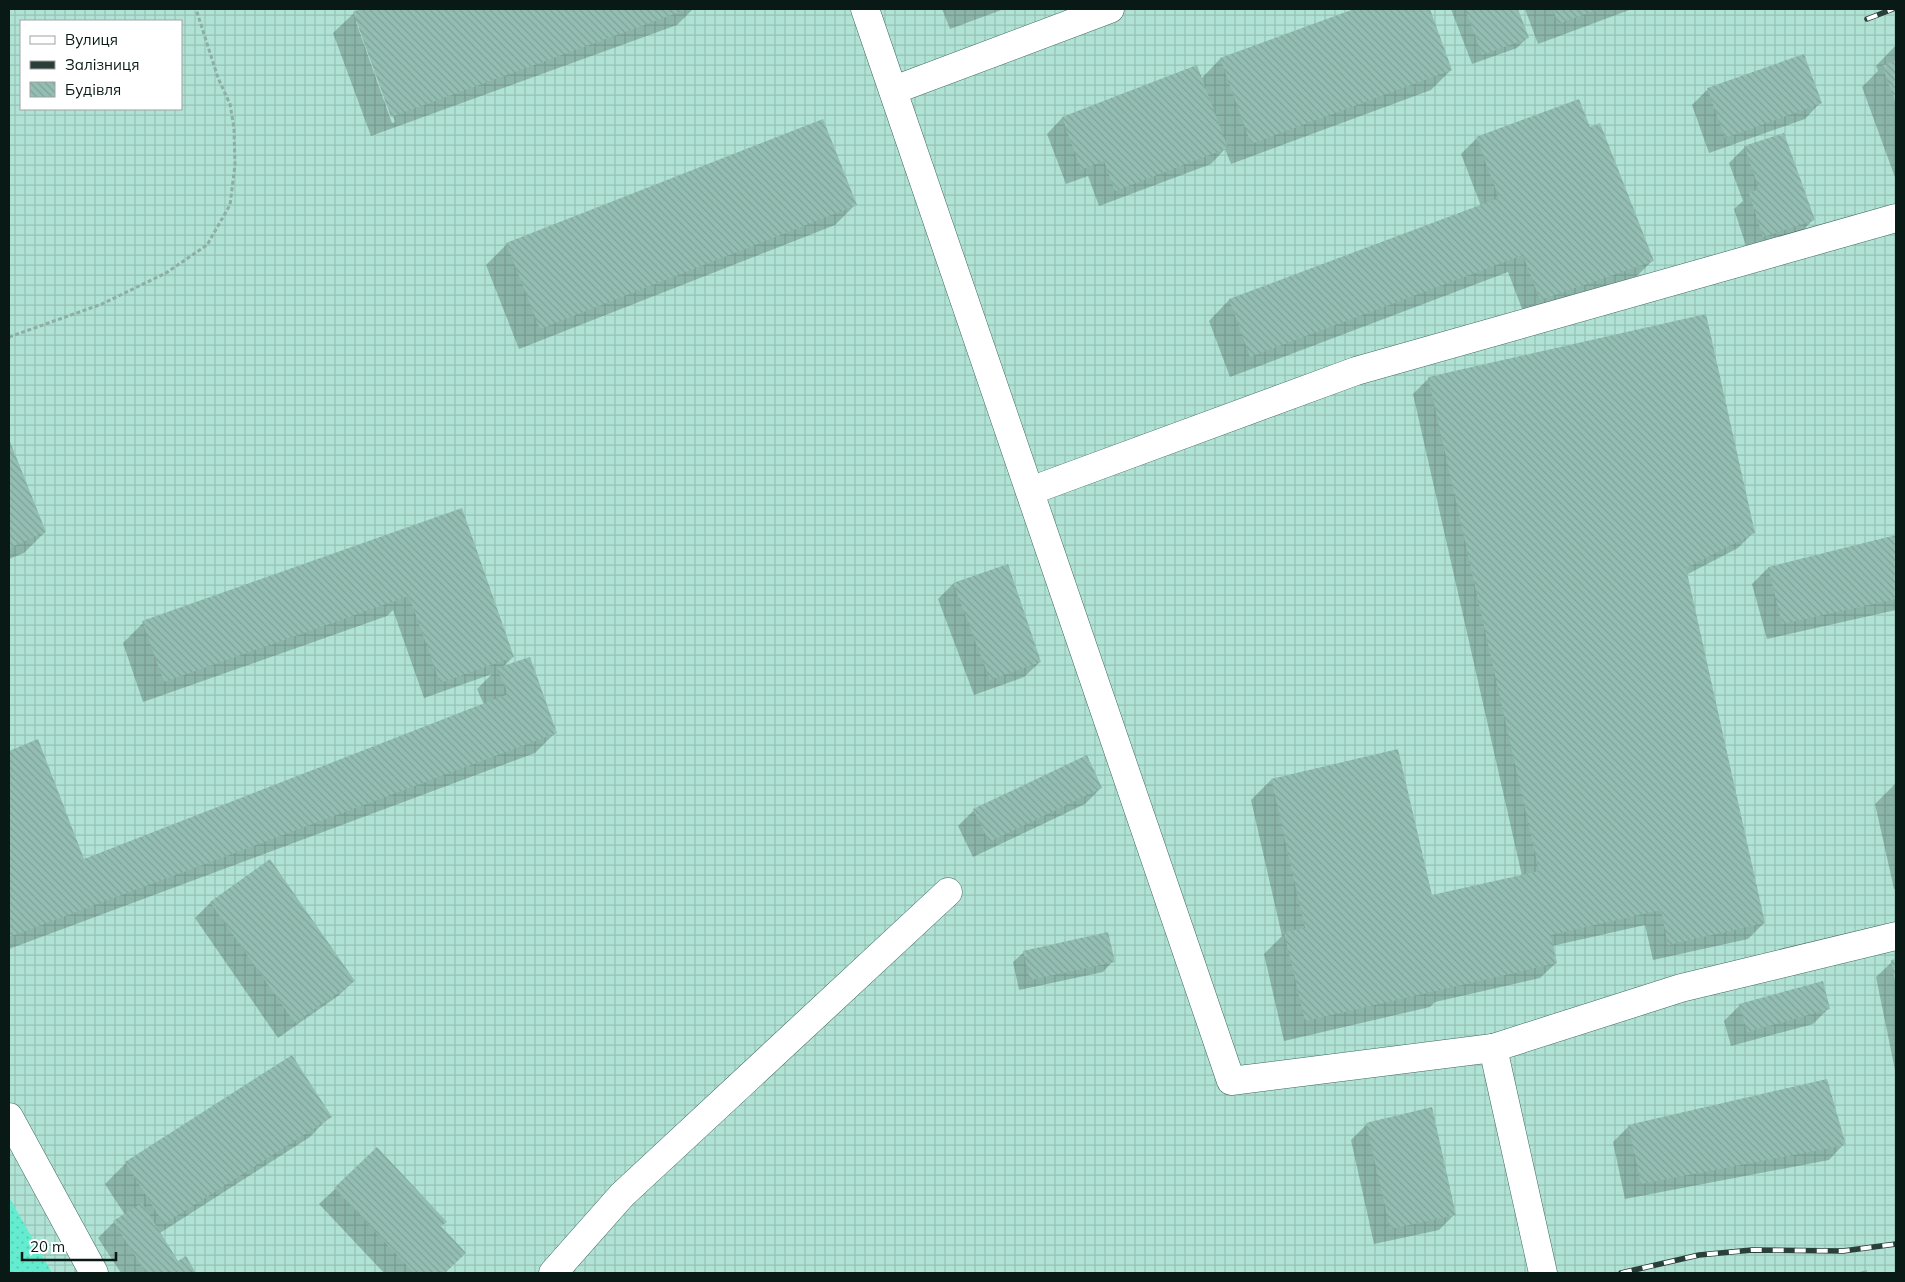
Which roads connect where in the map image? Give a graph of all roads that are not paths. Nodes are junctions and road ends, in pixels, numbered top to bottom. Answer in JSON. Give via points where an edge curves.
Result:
{"nodes":[{"id":1,"x":866,"y":9,"type":"edge"},
{"id":2,"x":1110,"y":9,"type":"edge"},
{"id":3,"x":894,"y":90,"type":"junction"},
{"id":4,"x":1896,"y":218,"type":"edge"},
{"id":5,"x":1030,"y":491,"type":"junction"},
{"id":6,"x":948,"y":892,"type":"dead end"},
{"id":7,"x":1896,"y":936,"type":"edge"},
{"id":8,"x":1493,"y":1048,"type":"junction"},
{"id":9,"x":9,"y":1117,"type":"edge"},
{"id":10,"x":94,"y":1273,"type":"edge"},
{"id":11,"x":552,"y":1273,"type":"edge"},
{"id":12,"x":1543,"y":1273,"type":"edge"}],
"edges":[{"from":1,"to":3,"type":"lane"},
{"from":2,"to":3,"type":"lane"},
{"from":3,"to":5,"type":"lane"},
{"from":4,"to":5,"type":"lane","via":[[1356,371]]},
{"from":5,"to":8,"type":"lane","via":[[1231,1081]]},
{"from":6,"to":11,"type":"lane","via":[[622,1196]]},
{"from":7,"to":8,"type":"lane","via":[[1681,988]]},
{"from":8,"to":12,"type":"lane"},
{"from":9,"to":10,"type":"lane"}]}
